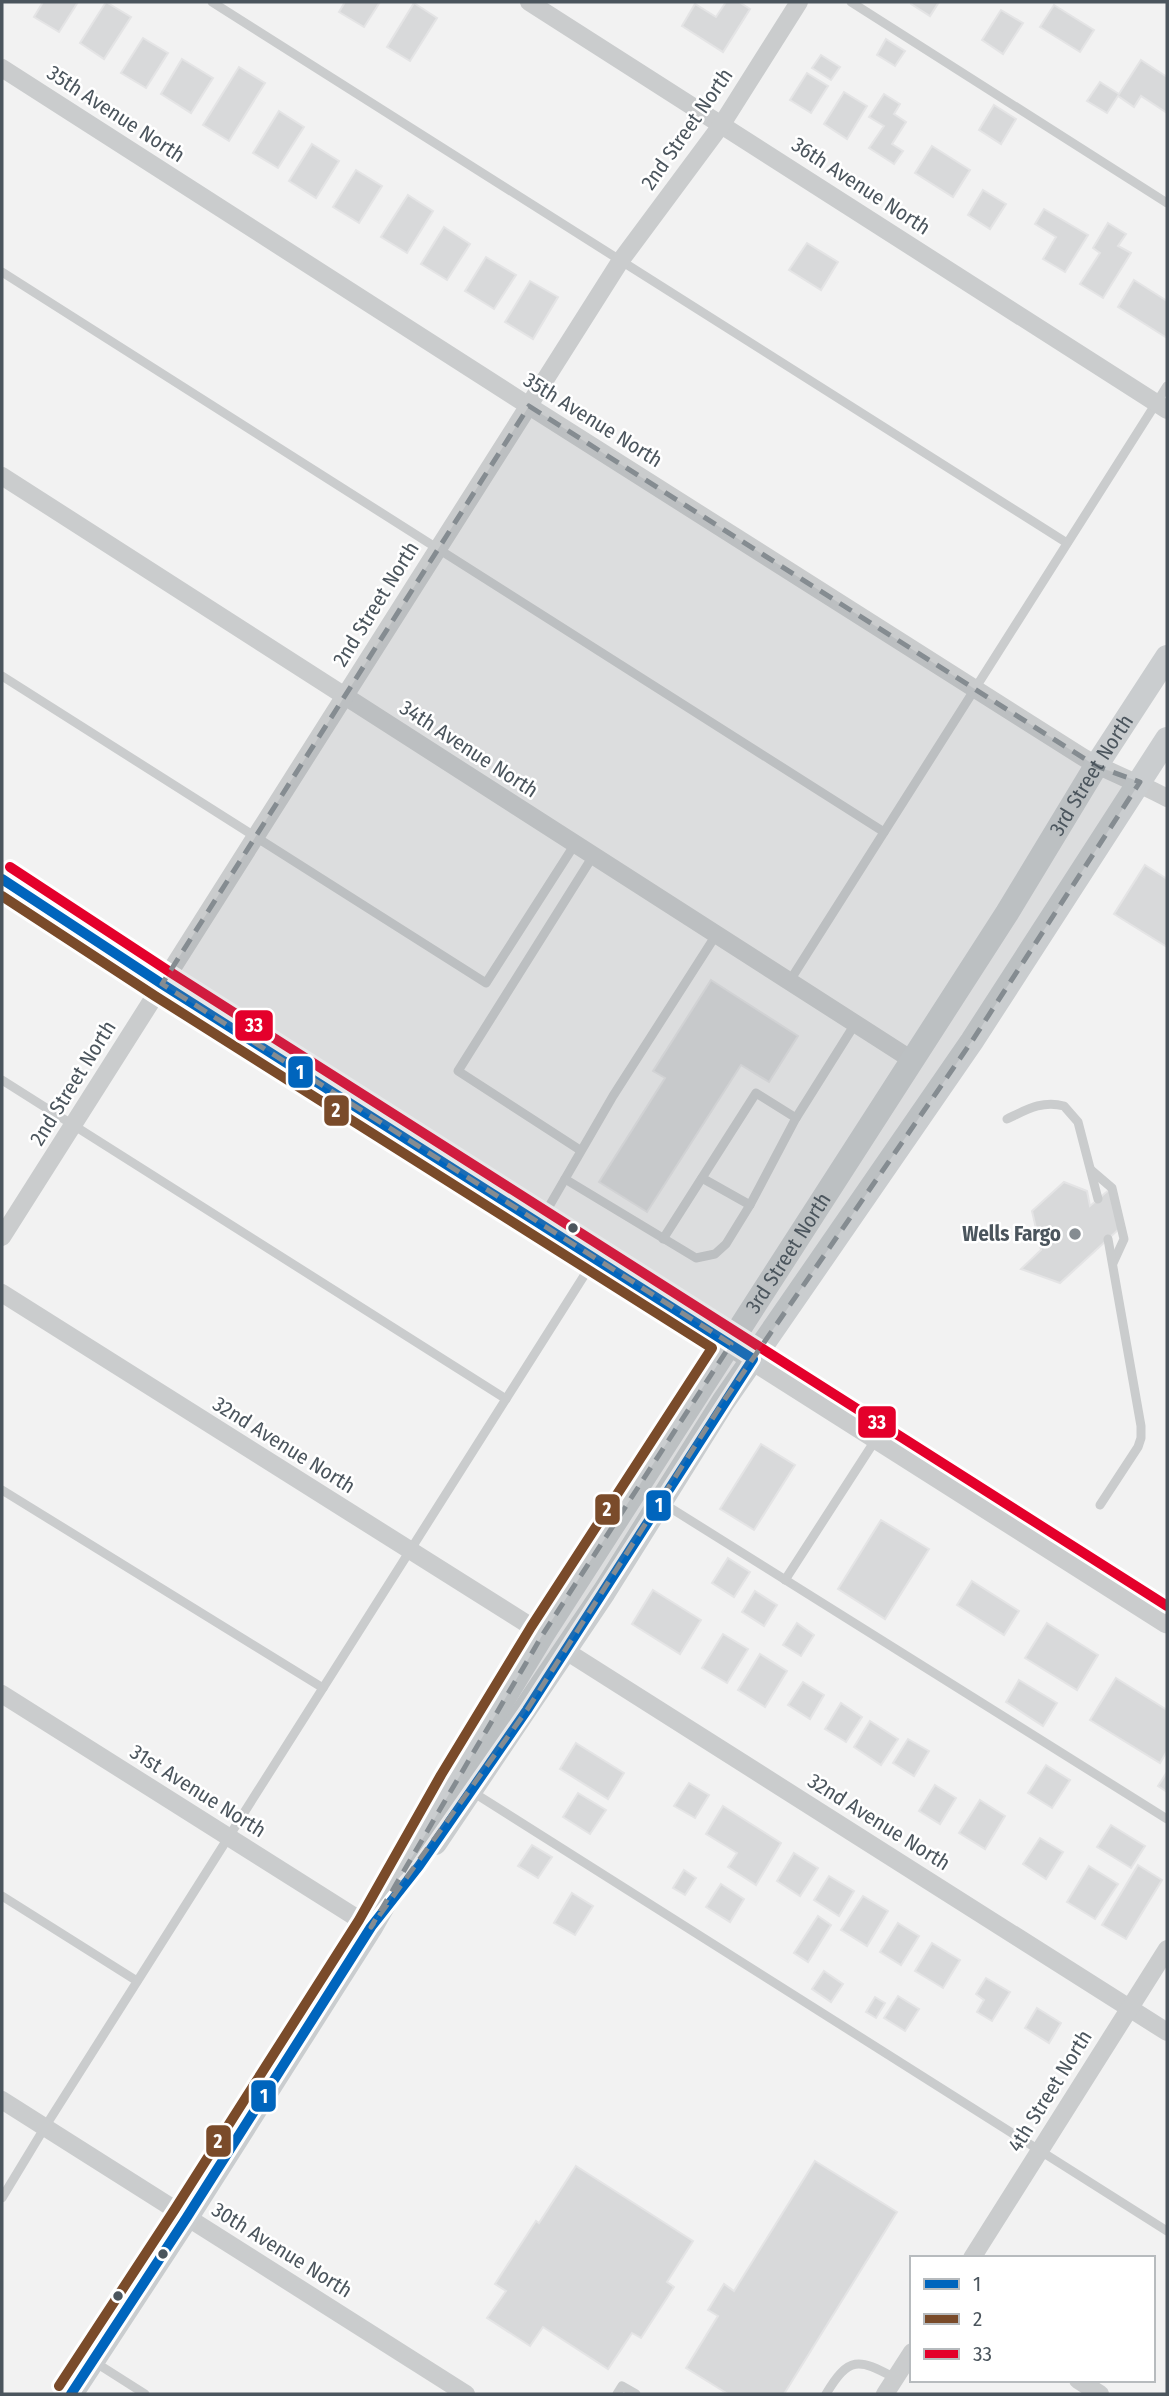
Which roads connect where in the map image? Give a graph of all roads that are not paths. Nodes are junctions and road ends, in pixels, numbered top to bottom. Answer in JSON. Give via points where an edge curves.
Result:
{"nodes":[{"id":1,"x":212,"y":2,"type":"edge"},
{"id":2,"x":529,"y":2,"type":"edge"},
{"id":3,"x":799,"y":2,"type":"edge"},
{"id":4,"x":851,"y":2,"type":"edge"},
{"id":5,"x":2,"y":68,"type":"edge"},
{"id":6,"x":722,"y":124,"type":"junction"},
{"id":7,"x":1167,"y":202,"type":"edge"},
{"id":8,"x":621,"y":260,"type":"junction"},
{"id":9,"x":2,"y":272,"type":"edge"},
{"id":10,"x":1167,"y":386,"type":"edge"},
{"id":11,"x":529,"y":406,"type":"junction"},
{"id":12,"x":1162,"y":407,"type":"edge"},
{"id":13,"x":2,"y":476,"type":"edge"},
{"id":14,"x":1067,"y":543,"type":"junction"},
{"id":15,"x":438,"y":549,"type":"junction"},
{"id":16,"x":1167,"y":657,"type":"edge"},
{"id":17,"x":2,"y":676,"type":"edge"},
{"id":18,"x":975,"y":689,"type":"junction"},
{"id":19,"x":345,"y":696,"type":"junction"},
{"id":20,"x":1167,"y":739,"type":"edge"},
{"id":21,"x":1096,"y":765,"type":"junction"},
{"id":22,"x":1140,"y":782,"type":"junction"},
{"id":23,"x":1167,"y":798,"type":"edge"},
{"id":24,"x":884,"y":832,"type":"junction"},
{"id":25,"x":255,"y":837,"type":"junction"},
{"id":26,"x":575,"y":844,"type":"junction"},
{"id":27,"x":593,"y":856,"type":"junction"},
{"id":28,"x":2,"y":879,"type":"edge"},
{"id":29,"x":716,"y":936,"type":"junction"},
{"id":30,"x":789,"y":982,"type":"junction"},
{"id":31,"x":162,"y":984,"type":"junction"},
{"id":32,"x":855,"y":1024,"type":"junction"},
{"id":33,"x":912,"y":1060,"type":"junction"},
{"id":34,"x":2,"y":1080,"type":"edge"},
{"id":35,"x":796,"y":1118,"type":"junction"},
{"id":36,"x":1007,"y":1119,"type":"dead end"},
{"id":37,"x":73,"y":1125,"type":"junction"},
{"id":38,"x":580,"y":1150,"type":"junction"},
{"id":39,"x":1091,"y":1170,"type":"junction"},
{"id":40,"x":702,"y":1178,"type":"junction"},
{"id":41,"x":565,"y":1179,"type":"junction"},
{"id":42,"x":1098,"y":1199,"type":"dead end"},
{"id":43,"x":750,"y":1205,"type":"junction"},
{"id":44,"x":539,"y":1223,"type":"junction"},
{"id":45,"x":2,"y":1237,"type":"edge"},
{"id":46,"x":1108,"y":1239,"type":"dead end"},
{"id":47,"x":663,"y":1240,"type":"junction"},
{"id":48,"x":595,"y":1259,"type":"junction"},
{"id":49,"x":1112,"y":1265,"type":"junction"},
{"id":50,"x":2,"y":1293,"type":"edge"},
{"id":51,"x":731,"y":1344,"type":"junction"},
{"id":52,"x":753,"y":1359,"type":"junction"},
{"id":53,"x":506,"y":1399,"type":"junction"},
{"id":54,"x":877,"y":1438,"type":"junction"},
{"id":55,"x":2,"y":1490,"type":"edge"},
{"id":56,"x":660,"y":1502,"type":"junction"},
{"id":57,"x":1100,"y":1505,"type":"dead end"},
{"id":58,"x":409,"y":1552,"type":"junction"},
{"id":59,"x":785,"y":1580,"type":"junction"},
{"id":60,"x":1167,"y":1622,"type":"edge"},
{"id":61,"x":543,"y":1634,"type":"junction"},
{"id":62,"x":566,"y":1651,"type":"junction"},
{"id":63,"x":323,"y":1688,"type":"junction"},
{"id":64,"x":2,"y":1694,"type":"edge"},
{"id":65,"x":471,"y":1791,"type":"junction"},
{"id":66,"x":1167,"y":1819,"type":"edge"},
{"id":67,"x":228,"y":1837,"type":"junction"},
{"id":68,"x":2,"y":1896,"type":"edge"},
{"id":69,"x":371,"y":1927,"type":"junction"},
{"id":70,"x":1167,"y":1949,"type":"edge"},
{"id":71,"x":137,"y":1981,"type":"junction"},
{"id":72,"x":1130,"y":2008,"type":"junction"},
{"id":73,"x":1167,"y":2032,"type":"edge"},
{"id":74,"x":2,"y":2100,"type":"edge"},
{"id":75,"x":44,"y":2127,"type":"junction"},
{"id":76,"x":1039,"y":2151,"type":"junction"},
{"id":77,"x":2,"y":2198,"type":"edge"},
{"id":78,"x":187,"y":2217,"type":"junction"},
{"id":79,"x":1167,"y":2231,"type":"edge"},
{"id":80,"x":972,"y":2256,"type":"edge"},
{"id":81,"x":910,"y":2355,"type":"edge"},
{"id":82,"x":93,"y":2361,"type":"junction"},
{"id":83,"x":895,"y":2378,"type":"junction"},
{"id":84,"x":1081,"y":2382,"type":"edge"},
{"id":85,"x":71,"y":2394,"type":"edge"},
{"id":86,"x":145,"y":2394,"type":"edge"},
{"id":87,"x":467,"y":2394,"type":"edge"},
{"id":88,"x":617,"y":2394,"type":"edge"},
{"id":89,"x":636,"y":2394,"type":"edge"},
{"id":90,"x":826,"y":2394,"type":"edge"},
{"id":91,"x":885,"y":2394,"type":"edge"},
{"id":92,"x":1100,"y":2394,"type":"edge"}],
"edges":[{"from":1,"to":8,"type":"lane"},
{"from":2,"to":6,"type":"street","name":"36th Avenue North"},
{"from":3,"to":6,"type":"street","name":"2nd Street North"},
{"from":4,"to":7,"type":"lane"},
{"from":5,"to":11,"type":"street","name":"35th Avenue North"},
{"from":6,"to":8,"type":"street","name":"2nd Street North"},
{"from":6,"to":12,"type":"street","name":"36th Avenue North"},
{"from":8,"to":11,"type":"street","name":"2nd Street North"},
{"from":8,"to":14,"type":"lane"},
{"from":9,"to":15,"type":"lane"},
{"from":10,"to":12,"type":"lane"},
{"from":11,"to":15,"type":"street","name":"2nd Street North"},
{"from":11,"to":18,"type":"street","name":"35th Avenue North"},
{"from":12,"to":14,"type":"lane"},
{"from":13,"to":19,"type":"street","name":"34th Avenue North"},
{"from":14,"to":18,"type":"lane"},
{"from":15,"to":19,"type":"street","name":"2nd Street North"},
{"from":15,"to":24,"type":"lane"},
{"from":16,"to":21,"type":"main road","name":"3rd Street North"},
{"from":17,"to":25,"type":"lane"},
{"from":18,"to":21,"type":"street","name":"35th Avenue North"},
{"from":18,"to":24,"type":"lane"},
{"from":19,"to":25,"type":"street","name":"2nd Street North"},
{"from":19,"to":26,"type":"street","name":"34th Avenue North"},
{"from":20,"to":22,"type":"main road","name":"3rd Street North"},
{"from":21,"to":22,"type":"street","name":"35th Avenue North"},
{"from":21,"to":33,"type":"main road","name":"3rd Street North"},
{"from":22,"to":23,"type":"street","name":"35th Avenue North"},
{"from":22,"to":52,"type":"main road","name":"3rd Street North","via":[[972,1041]]},
{"from":24,"to":30,"type":"lane"},
{"from":25,"to":26,"type":"lane","via":[[486,983]]},
{"from":25,"to":31,"type":"street","name":"2nd Street North"},
{"from":26,"to":27,"type":"street","name":"34th Avenue North"},
{"from":27,"to":29,"type":"street","name":"34th Avenue North"},
{"from":27,"to":38,"type":"lane","via":[[458,1071]]},
{"from":28,"to":31,"type":"street"},
{"from":29,"to":30,"type":"street","name":"34th Avenue North"},
{"from":29,"to":38,"type":"lane"},
{"from":30,"to":32,"type":"street","name":"34th Avenue North"},
{"from":31,"to":37,"type":"street","name":"2nd Street North"},
{"from":31,"to":44,"type":"street"},
{"from":32,"to":33,"type":"street","name":"34th Avenue North"},
{"from":32,"to":35,"type":"lane"},
{"from":33,"to":51,"type":"main road","name":"3rd Street North"},
{"from":34,"to":37,"type":"lane"},
{"from":35,"to":40,"type":"lane","via":[[756,1093]]},
{"from":35,"to":43,"type":"lane"},
{"from":36,"to":39,"type":"lane","via":[[1045,1104],[1064,1105],[1077,1122]]},
{"from":37,"to":45,"type":"street","name":"2nd Street North"},
{"from":37,"to":53,"type":"lane"},
{"from":38,"to":41,"type":"lane"},
{"from":39,"to":42,"type":"lane"},
{"from":39,"to":49,"type":"lane","via":[[1112,1188],[1124,1239]]},
{"from":40,"to":43,"type":"lane"},
{"from":40,"to":47,"type":"lane"},
{"from":41,"to":44,"type":"lane"},
{"from":41,"to":47,"type":"lane"},
{"from":43,"to":47,"type":"lane","via":[[715,1254],[696,1258]]},
{"from":44,"to":48,"type":"street"},
{"from":46,"to":49,"type":"lane"},
{"from":48,"to":51,"type":"street"},
{"from":48,"to":53,"type":"lane"},
{"from":49,"to":57,"type":"lane","via":[[1141,1438]]},
{"from":50,"to":58,"type":"street","name":"32nd Avenue North"},
{"from":51,"to":52,"type":"street"},
{"from":51,"to":61,"type":"main road","name":"3rd Street North"},
{"from":52,"to":54,"type":"street"},
{"from":52,"to":56,"type":"main road","name":"3rd Street North"},
{"from":53,"to":58,"type":"lane"},
{"from":54,"to":59,"type":"lane"},
{"from":54,"to":60,"type":"street"},
{"from":55,"to":63,"type":"lane"},
{"from":56,"to":59,"type":"lane"},
{"from":56,"to":62,"type":"main road","name":"3rd Street North"},
{"from":58,"to":61,"type":"street","name":"32nd Avenue North"},
{"from":58,"to":63,"type":"lane"},
{"from":59,"to":66,"type":"lane"},
{"from":61,"to":69,"type":"main road","name":"3rd Street North"},
{"from":62,"to":65,"type":"main road","name":"3rd Street North"},
{"from":62,"to":72,"type":"street","name":"32nd Avenue North"},
{"from":63,"to":67,"type":"lane"},
{"from":64,"to":67,"type":"street","name":"31st Avenue North"},
{"from":65,"to":69,"type":"main road","name":"3rd Street North"},
{"from":65,"to":76,"type":"lane"},
{"from":67,"to":69,"type":"street","name":"31st Avenue North"},
{"from":67,"to":71,"type":"lane"},
{"from":68,"to":71,"type":"lane"},
{"from":69,"to":78,"type":"main road","name":"3rd Street North"},
{"from":70,"to":72,"type":"street","name":"4th Street North"},
{"from":71,"to":75,"type":"lane"},
{"from":72,"to":73,"type":"street","name":"32nd Avenue North"},
{"from":72,"to":76,"type":"street","name":"4th Street North"},
{"from":74,"to":75,"type":"street","name":"30th Avenue North"},
{"from":75,"to":77,"type":"lane"},
{"from":75,"to":78,"type":"street","name":"30th Avenue North"},
{"from":76,"to":79,"type":"lane"},
{"from":76,"to":80,"type":"street","name":"4th Street North"},
{"from":78,"to":82,"type":"main road","name":"3rd Street North"},
{"from":78,"to":87,"type":"street","name":"30th Avenue North"},
{"from":81,"to":83,"type":"street"},
{"from":82,"to":85,"type":"main road","name":"3rd Street North"},
{"from":82,"to":86,"type":"lane"},
{"from":83,"to":90,"type":"lane","via":[[870,2365],[853,2364],[839,2374]]},
{"from":83,"to":91,"type":"street"},
{"from":84,"to":92,"type":"street"},
{"from":88,"to":89,"type":"lane","via":[[622,2386]]}]}
